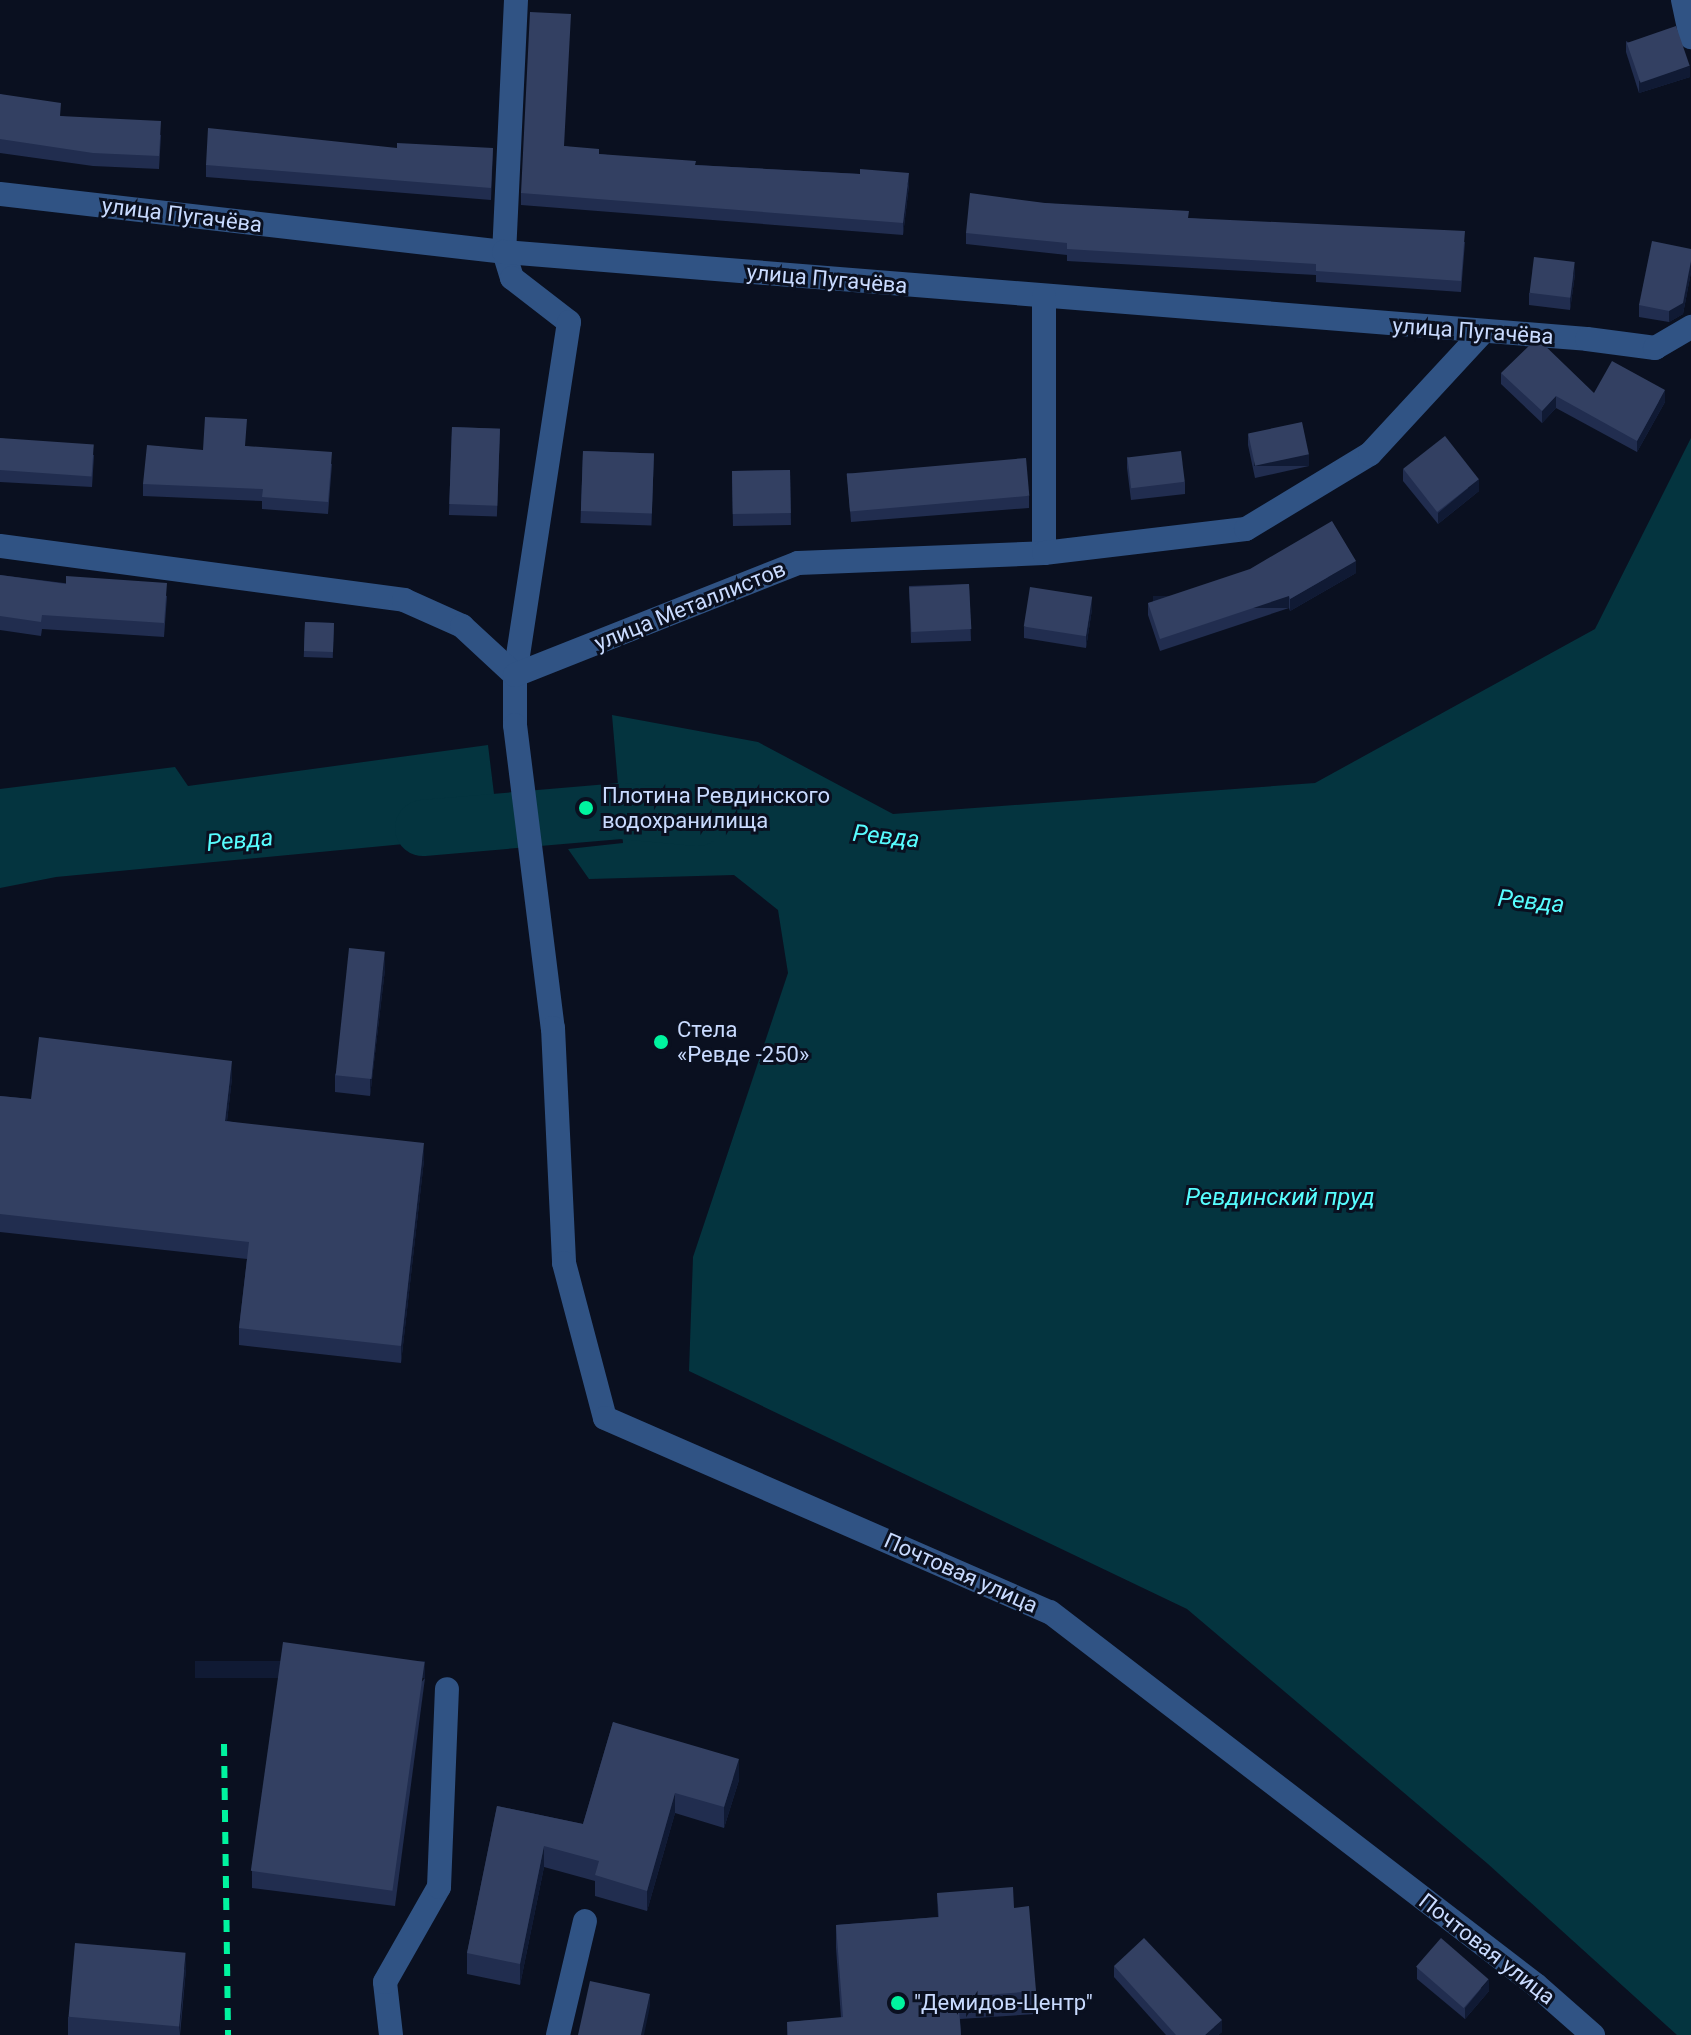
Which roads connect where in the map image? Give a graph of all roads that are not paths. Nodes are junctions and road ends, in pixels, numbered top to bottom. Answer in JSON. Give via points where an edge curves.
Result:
{"nodes":[{"id":1,"x":516,"y":0,"type":"edge"},
{"id":2,"x":1683,"y":0,"type":"edge"},
{"id":3,"x":1691,"y":37,"type":"edge"},
{"id":4,"x":0,"y":194,"type":"edge"},
{"id":5,"x":504,"y":252,"type":"junction"},
{"id":6,"x":1044,"y":296,"type":"junction"},
{"id":7,"x":1691,"y":327,"type":"edge"},
{"id":8,"x":1482,"y":333,"type":"junction"},
{"id":9,"x":0,"y":546,"type":"edge"},
{"id":10,"x":1044,"y":553,"type":"junction"},
{"id":11,"x":515,"y":675,"type":"junction"},
{"id":12,"x":447,"y":1689,"type":"dead end"},
{"id":13,"x":585,"y":1921,"type":"dead end"},
{"id":14,"x":391,"y":2035,"type":"edge"},
{"id":15,"x":558,"y":2035,"type":"edge"},
{"id":16,"x":1593,"y":2035,"type":"edge"}],
"edges":[{"from":1,"to":5,"type":"street"},
{"from":2,"to":3,"type":"street"},
{"from":4,"to":5,"type":"street","name":"улица Пугачёва"},
{"from":5,"to":6,"type":"street","name":"улица Пугачёва"},
{"from":5,"to":11,"type":"street","via":[[512,278],[569,322]]},
{"from":6,"to":8,"type":"street","name":"улица Пугачёва"},
{"from":6,"to":10,"type":"street"},
{"from":7,"to":8,"type":"street","name":"улица Пугачёва","via":[[1655,348]]},
{"from":8,"to":10,"type":"street","name":"улица Металлистов","via":[[1370,454],[1246,529]]},
{"from":9,"to":11,"type":"street","via":[[404,600],[462,626]]},
{"from":10,"to":11,"type":"street","name":"улица Металлистов","via":[[798,563]]},
{"from":11,"to":16,"type":"street","name":"Почтовая улица","via":[[515,725],[553,1028],[564,1263],[605,1418],[1050,1612],[1536,1985]]},
{"from":12,"to":14,"type":"street","via":[[439,1887],[385,1982]]},
{"from":13,"to":15,"type":"street"}]}
